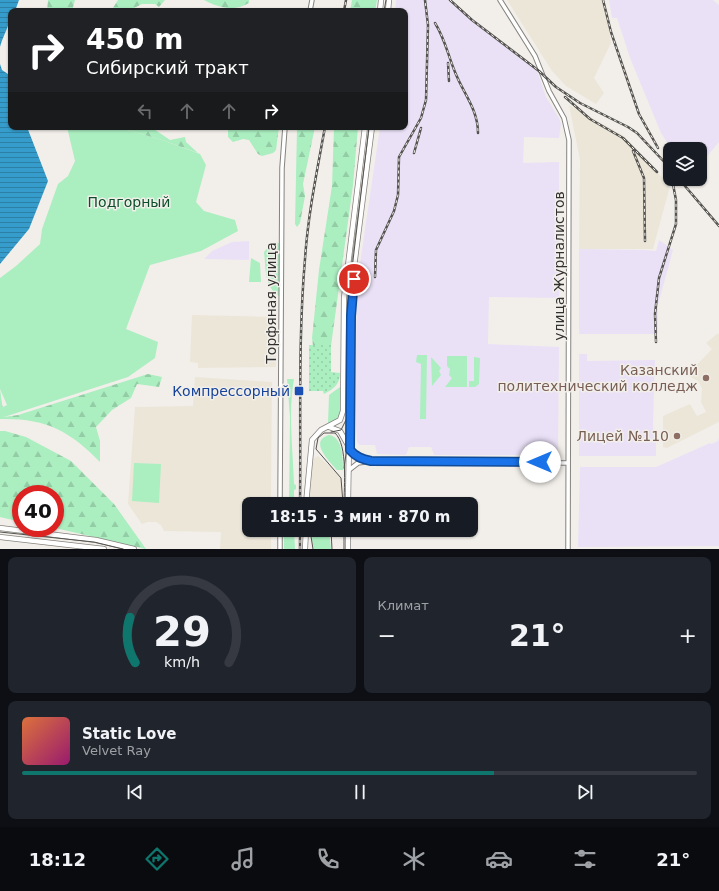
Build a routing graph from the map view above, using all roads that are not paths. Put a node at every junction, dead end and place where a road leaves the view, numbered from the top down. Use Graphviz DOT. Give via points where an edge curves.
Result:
graph roads {
  1 [pos="500,0"];
  2 [pos="285,130"];
  3 [pos="365,130"];
  4 [pos="372,130"];
  5 [pos="328,427"];
  6 [pos="350,449"];
  7 [pos="371,461"];
  8 [pos="568,463"];
  9 [pos="349,470"];
  10 [pos="280,497"];
  11 [pos="307,497"];
  12 [pos="348,497"];
  13 [pos="0,528"];
  14 [pos="0,537"];
  15 [pos="280,537"];
  16 [pos="305,537"];
  17 [pos="348,537"];
  18 [pos="104,549"];
  19 [pos="134,549"];
  20 [pos="280,549"];
  21 [pos="306,549"];
  22 [pos="348,549"];
  23 [pos="568,549"];
  1 -- 8 [label="street, улица Журналистов" via="535,56 568,128"];
  2 -- 10 [label="street, Торфяная улица" via="282,168"];
  3 -- 5 [label="main road" via="344,298 343,411 340,420"];
  4 -- 6 [label="main road" via="351,308"];
  5 -- 6 [label="main road" via="340,430"];
  5 -- 11 [label="main road" via="318,432 312,440"];
  6 -- 7 [label="street" via="359,458"];
  6 -- 9 [label="main road"];
  7 -- 8 [label="street"];
  7 -- 9 [label="street" via="358,463"];
  8 -- 23 [label="street, улица Журналистов"];
  9 -- 12 [label="main road"];
  13 -- 19 [label="main road" via="96,540"];
  14 -- 18 [label="main road"];
  15 -- 20 [label="street"];
  16 -- 21 [label="main road"];
  17 -- 22 [label="main road"];
}
